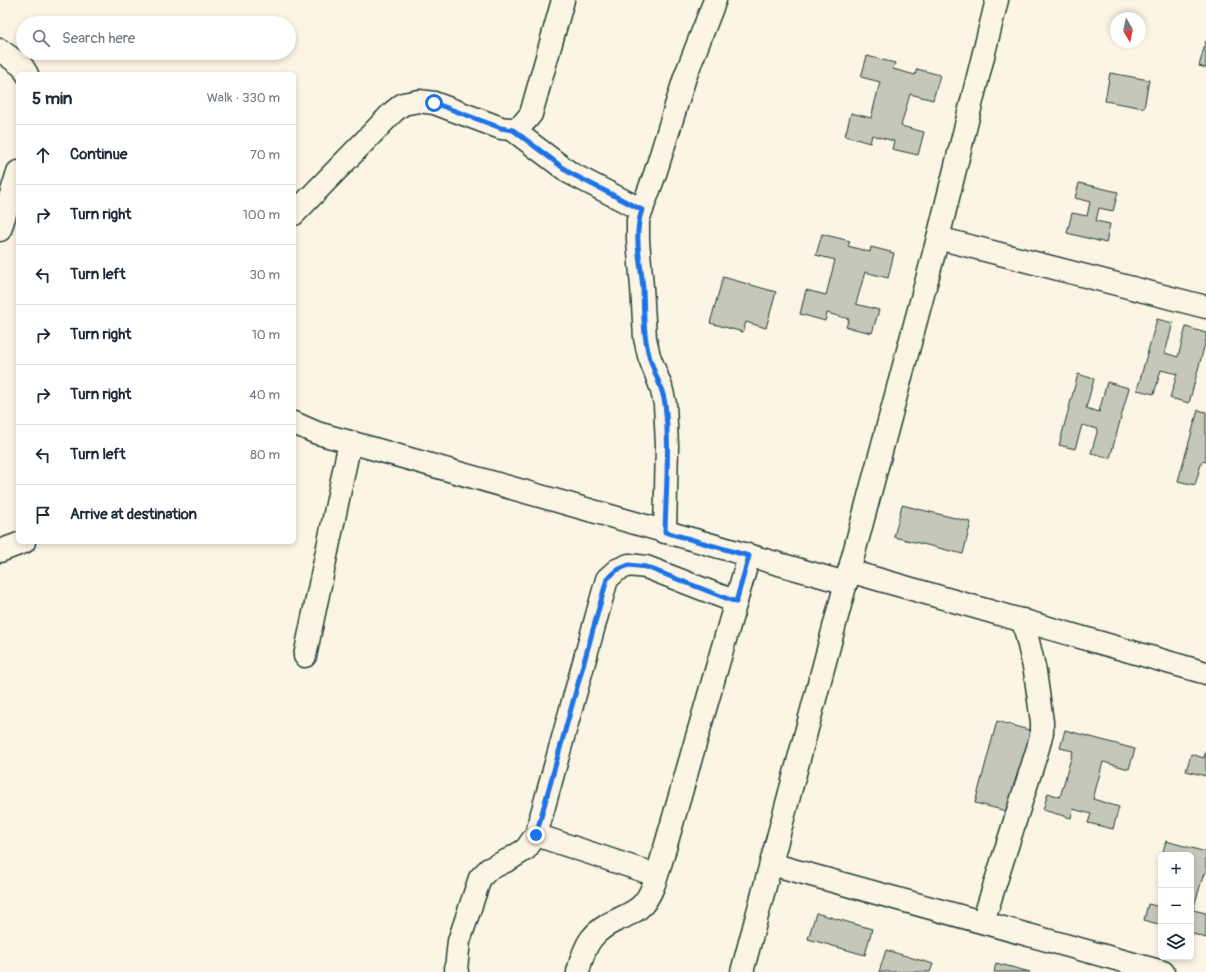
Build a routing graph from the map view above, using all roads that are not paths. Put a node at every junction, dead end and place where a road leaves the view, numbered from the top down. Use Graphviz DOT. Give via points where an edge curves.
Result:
graph roads {
  1 [pos="563,0"];
  2 [pos="715,0"];
  3 [pos="997,0"];
  4 [pos="0,50"];
  5 [pos="26,72"];
  6 [pos="513,130"];
  7 [pos="16,178"];
  8 [pos="642,210"];
  9 [pos="296,212"];
  10 [pos="0,230"];
  11 [pos="938,238"];
  12 [pos="1206,307"];
  13 [pos="296,424"];
  14 [pos="350,442"];
  15 [pos="665,532"];
  16 [pos="19,544"];
  17 [pos="0,551"];
  18 [pos="749,556"];
  19 [pos="847,577"];
  20 [pos="736,602"];
  21 [pos="1023,620"];
  22 [pos="305,656"];
  23 [pos="1206,673"];
  24 [pos="536,835"];
  25 [pos="771,864"];
  26 [pos="656,875"];
  27 [pos="983,922"];
  28 [pos="457,972"];
  29 [pos="578,972"];
  30 [pos="742,972"];
  31 [pos="1163,972"];
  1 -- 6 [label="street" via="531,114 522,125"];
  2 -- 8 [label="street" via="685,77"];
  3 -- 11 [label="street"];
  4 -- 5 [label="street" via="22,66"];
  6 -- 8 [label="street" via="570,173"];
  6 -- 9 [label="street" via="434,103 419,100 404,104 393,112"];
  7 -- 10 [label="street"];
  8 -- 15 [label="street" via="638,220 638,240 645,338 665,404"];
  11 -- 12 [label="street"];
  11 -- 19 [label="street"];
  13 -- 14 [label="street"];
  14 -- 15 [label="street"];
  14 -- 22 [label="street"];
  15 -- 18 [label="street"];
  16 -- 17 [label="street"];
  18 -- 19 [label="street"];
  18 -- 20 [label="street"];
  19 -- 21 [label="street"];
  19 -- 25 [label="street"];
  20 -- 24 [label="street" via="646,567 629,565 617,570 607,579"];
  20 -- 26 [label="street" via="664,855"];
  21 -- 23 [label="street"];
  21 -- 27 [label="street" via="1035,671 1042,732"];
  24 -- 26 [label="street"];
  24 -- 28 [label="street" via="526,849 490,869 480,878 459,940"];
  25 -- 27 [label="street"];
  25 -- 30 [label="street"];
  26 -- 29 [label="street" via="643,904 631,913 607,924 592,936"];
  27 -- 31 [label="street"];
}
